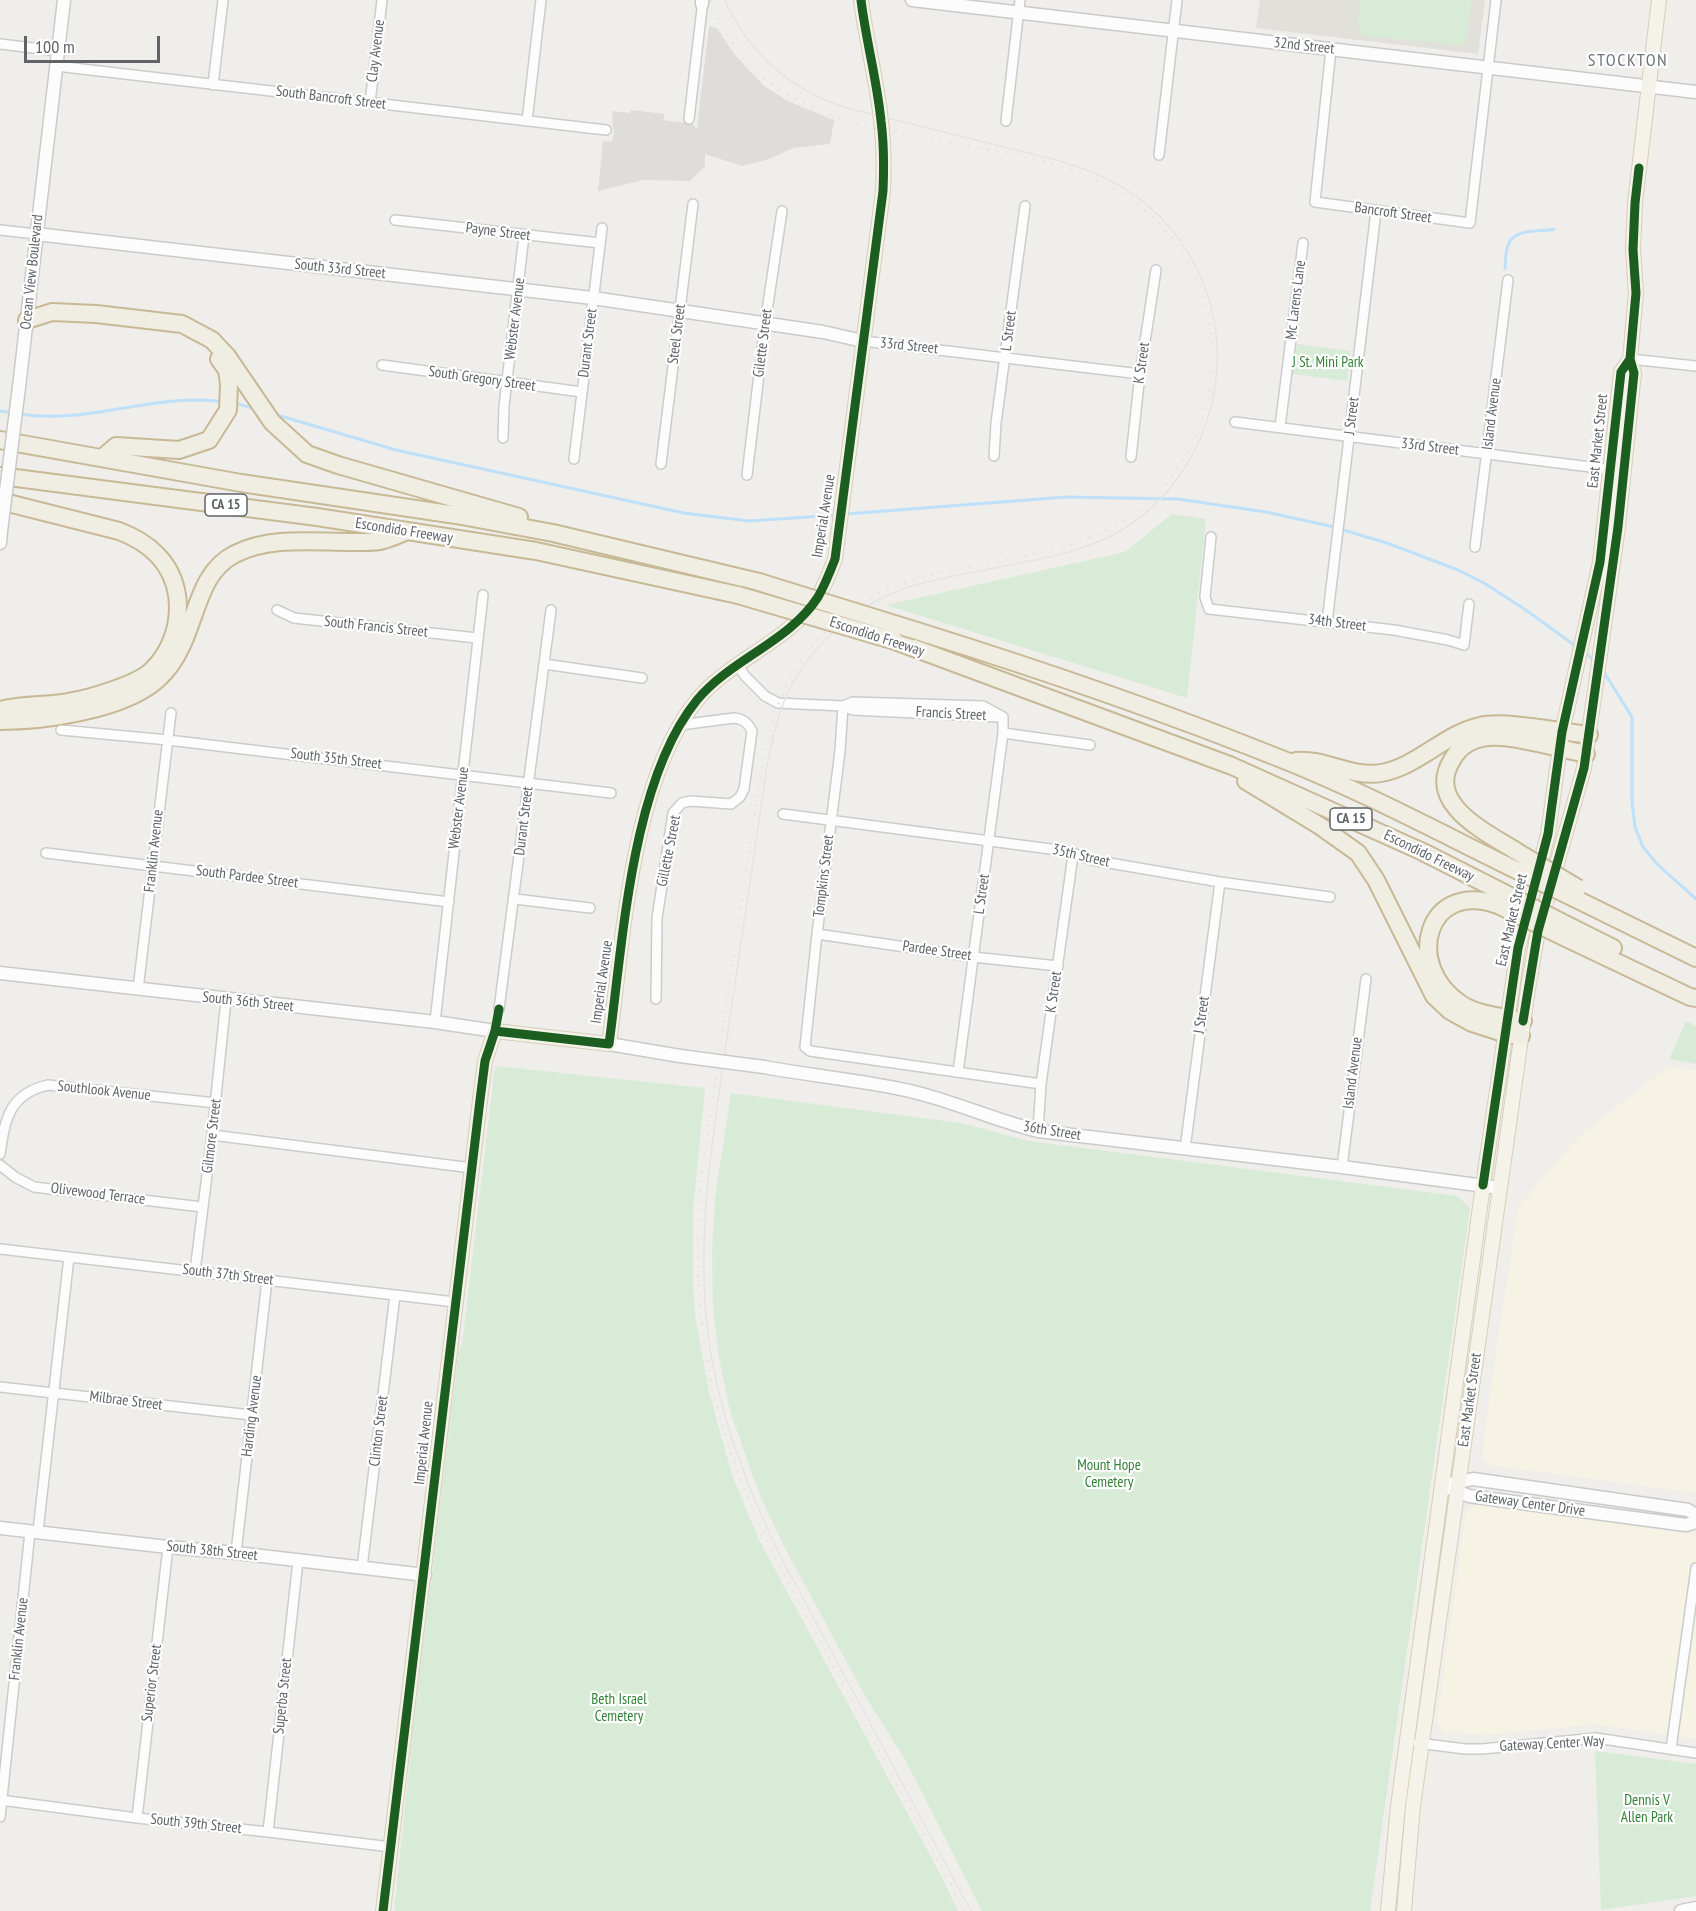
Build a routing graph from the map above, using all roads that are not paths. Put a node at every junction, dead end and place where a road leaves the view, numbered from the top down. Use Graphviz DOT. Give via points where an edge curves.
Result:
graph roads {
  1 [pos="64,0"];
  2 [pos="223,0"];
  3 [pos="382,0"];
  4 [pos="541,0"];
  5 [pos="861,0"];
  6 [pos="912,0"];
  7 [pos="1177,0"];
  8 [pos="1496,0"];
  9 [pos="1659,0"];
  10 [pos="702,1"];
  11 [pos="1019,6"];
  12 [pos="1174,31"];
  13 [pos="0,44"];
  14 [pos="1331,49"];
  15 [pos="58,51"];
  16 [pos="56,66"];
  17 [pos="1488,68"];
  18 [pos="213,85"];
  19 [pos="1649,86"];
  20 [pos="1696,92"];
  21 [pos="370,103"];
  22 [pos="689,118"];
  23 [pos="527,121"];
  24 [pos="1006,121"];
  25 [pos="606,130"];
  26 [pos="1159,155"];
  27 [pos="693,204"];
  28 [pos="1025,206"];
  29 [pos="1376,210"];
  30 [pos="782,211"];
  31 [pos="395,220"];
  32 [pos="602,228"];
  33 [pos="0,230"];
  34 [pos="36,234"];
  35 [pos="524,236"];
  36 [pos="600,243"];
  37 [pos="1303,243"];
  38 [pos="1156,270"];
  39 [pos="1508,280"];
  40 [pos="519,289"];
  41 [pos="593,298"];
  42 [pos="680,311"];
  43 [pos="27,320"];
  44 [pos="765,324"];
  45 [pos="863,341"];
  46 [pos="1005,357"];
  47 [pos="1630,359"];
  48 [pos="382,365"];
  49 [pos="1696,366"];
  50 [pos="1140,374"];
  51 [pos="507,383"];
  52 [pos="582,392"];
  53 [pos="1235,422"];
  54 [pos="1280,427"];
  55 [pos="1349,437"];
  56 [pos="502,438"];
  57 [pos="0,440"];
  58 [pos="1487,455"];
  59 [pos="994,456"];
  60 [pos="1131,457"];
  61 [pos="102,458"];
  62 [pos="574,459"];
  63 [pos="661,464"];
  64 [pos="1618,470"];
  65 [pos="747,475"];
  66 [pos="0,476"];
  67 [pos="0,501"];
  68 [pos="406,531"];
  69 [pos="553,533"];
  70 [pos="1,537"];
  71 [pos="1211,537"];
  72 [pos="1475,547"];
  73 [pos="483,595"];
  74 [pos="1469,604"];
  75 [pos="277,610"];
  76 [pos="551,610"];
  77 [pos="1327,622"];
  78 [pos="477,638"];
  79 [pos="544,664"];
  80 [pos="737,664"];
  81 [pos="642,678"];
  82 [pos="843,706"];
  83 [pos="0,710"];
  84 [pos="171,713"];
  85 [pos="1003,717"];
  86 [pos="0,721"];
  87 [pos="680,725"];
  88 [pos="61,730"];
  89 [pos="1003,733"];
  90 [pos="1589,735"];
  91 [pos="168,740"];
  92 [pos="1561,740"];
  93 [pos="1090,745"];
  94 [pos="1196,752"];
  95 [pos="1586,754"];
  96 [pos="1289,762"];
  97 [pos="464,774"];
  98 [pos="528,783"];
  99 [pos="610,793"];
  100 [pos="783,814"];
  101 [pos="831,819"];
  102 [pos="989,840"];
  103 [pos="46,853"];
  104 [pos="1073,855"];
  105 [pos="152,865"];
  106 [pos="1220,882"];
  107 [pos="1577,894"];
  108 [pos="1330,897"];
  109 [pos="514,899"];
  110 [pos="1500,899"];
  111 [pos="448,902"];
  112 [pos="590,908"];
  113 [pos="1569,933"];
  114 [pos="817,934"];
  115 [pos="973,957"];
  116 [pos="1696,958"];
  117 [pos="1058,966"];
  118 [pos="0,973"];
  119 [pos="1366,979"];
  120 [pos="138,989"];
  121 [pos="1696,990"];
  122 [pos="1696,998"];
  123 [pos="656,999"];
  124 [pos="226,1000"];
  125 [pos="500,1009"];
  126 [pos="435,1022"];
  127 [pos="1514,1027"];
  128 [pos="495,1031"];
  129 [pos="609,1044"];
  130 [pos="958,1072"];
  131 [pos="1041,1084"];
  132 [pos="216,1103"];
  133 [pos="1038,1131"];
  134 [pos="212,1135"];
  135 [pos="1185,1149"];
  136 [pos="0,1154"];
  137 [pos="0,1165"];
  138 [pos="1342,1167"];
  139 [pos="472,1168"];
  140 [pos="1483,1185"];
  141 [pos="1500,1188"];
  142 [pos="202,1207"];
  143 [pos="0,1249"];
  144 [pos="69,1257"];
  145 [pos="195,1271"];
  146 [pos="267,1280"];
  147 [pos="395,1295"];
  148 [pos="455,1302"];
  149 [pos="0,1387"];
  150 [pos="54,1393"];
  151 [pos="251,1415"];
  152 [pos="1442,1485"];
  153 [pos="1458,1486"];
  154 [pos="1696,1515"];
  155 [pos="1696,1522"];
  156 [pos="0,1528"];
  157 [pos="34,1532"];
  158 [pos="168,1547"];
  159 [pos="236,1552"];
  160 [pos="298,1561"];
  161 [pos="362,1568"];
  162 [pos="1696,1568"];
  163 [pos="425,1575"];
  164 [pos="1407,1742"];
  165 [pos="1422,1744"];
  166 [pos="1671,1749"];
  167 [pos="1696,1753"];
  168 [pos="1,1801"];
  169 [pos="0,1817"];
  170 [pos="137,1818"];
  171 [pos="1395,1826"];
  172 [pos="268,1832"];
  173 [pos="391,1847"];
  174 [pos="1695,1909"];
  175 [pos="383,1911"];
  176 [pos="1388,1911"];
  177 [pos="1395,1911"];
  178 [pos="1404,1911"];
  179 [pos="1681,1911"];
  1 -- 15 [label="main road, Ocean View Boulevard"];
  2 -- 18 [label="street"];
  3 -- 21 [label="street, Clay Avenue"];
  4 -- 23 [label="street"];
  5 -- 45 [label="main road, Imperial Avenue" via="884,154 883,191"];
  6 -- 11 [label="main road, 32nd Street"];
  7 -- 12 [label="street"];
  8 -- 17 [label="street"];
  9 -- 19 [label="main road, East Market Street"];
  10 -- 22 [label="street"];
  11 -- 12 [label="main road, 32nd Street"];
  11 -- 24 [label="street"];
  12 -- 14 [label="main road, 32nd Street"];
  12 -- 26 [label="street"];
  13 -- 15 [label="street"];
  14 -- 17 [label="main road, 32nd Street"];
  14 -- 29 [label="street, Bancroft Street" via="1316,202"];
  15 -- 16 [label="main road, Ocean View Boulevard"];
  16 -- 18 [label="street, South Bancroft Street"];
  16 -- 34 [label="main road, Ocean View Boulevard"];
  17 -- 19 [label="main road, 32nd Street"];
  17 -- 29 [label="street, Bancroft Street" via="1470,223"];
  18 -- 21 [label="street, South Bancroft Street"];
  19 -- 20 [label="main road, 32nd Street"];
  19 -- 47 [label="main road, East Market Street" via="1635,203 1636,293"];
  21 -- 23 [label="street, South Bancroft Street"];
  23 -- 25 [label="street, South Bancroft Street"];
  27 -- 42 [label="street, Steel Street"];
  28 -- 46 [label="street, L Street"];
  29 -- 55 [label="street, J Street"];
  30 -- 44 [label="street, Gilette Street"];
  31 -- 35 [label="street, Payne Street"];
  32 -- 36 [label="street, Durant Street"];
  33 -- 34 [label="street, South 33rd Street"];
  34 -- 40 [label="main road, South 33rd Street"];
  34 -- 43 [label="main road, Ocean View Boulevard"];
  35 -- 36 [label="street, Payne Street"];
  35 -- 40 [label="street, Webster Avenue"];
  36 -- 41 [label="street, Durant Street"];
  37 -- 54 [label="street, Mc Larens Lane"];
  38 -- 50 [label="street, K Street"];
  39 -- 58 [label="street, Island Avenue"];
  40 -- 41 [label="main road, South 33rd Street"];
  40 -- 51 [label="street, Webster Avenue"];
  41 -- 42 [label="main road, South 33rd Street"];
  41 -- 52 [label="street, Durant Street"];
  42 -- 44 [label="main road, 33rd Street"];
  42 -- 63 [label="street, Steel Street"];
  43 -- 61 [label="highway" via="54,319 183,335 213,349 227,370 228,410 209,440 179,450 116,446"];
  43 -- 69 [label="highway" via="52,312 182,324 212,340 228,356 272,422 307,454 518,517"];
  43 -- 70 [label="main road, Ocean View Boulevard, bridge"];
  44 -- 45 [label="main road, 33rd Street"];
  44 -- 65 [label="street, Gilette Street"];
  45 -- 46 [label="street, 33rd Street"];
  45 -- 80 [label="main road, Imperial Avenue" via="835,559 818,597 806,611"];
  46 -- 50 [label="street, 33rd Street"];
  46 -- 59 [label="street, L Street"];
  47 -- 49 [label="street"];
  47 -- 64 [label="main road, East Market Street" via="1621,372"];
  48 -- 51 [label="street, South Gregory Street"];
  50 -- 60 [label="street, K Street"];
  51 -- 52 [label="street, South Gregory Street"];
  51 -- 56 [label="street, Webster Avenue"];
  52 -- 62 [label="street, Durant Street"];
  53 -- 54 [label="street, 33rd Street"];
  54 -- 55 [label="street, 33rd Street"];
  55 -- 58 [label="street, 33rd Street"];
  55 -- 77 [label="street, J Street"];
  57 -- 61 [label="highway, Escondido Freeway / CA 15"];
  58 -- 64 [label="street, 33rd Street"];
  58 -- 72 [label="street, Island Avenue"];
  61 -- 69 [label="highway, Escondido Freeway / CA 15"];
  64 -- 90 [label="main road, East Market Street" via="1618,527"];
  64 -- 92 [label="main road, East Market Street"];
  66 -- 68 [label="highway, Escondido Freeway / CA 15"];
  67 -- 83 [label="highway" via="137,538 156,552 169,571 177,594 178,615 166,653 151,672 104,694"];
  68 -- 86 [label="highway" via="382,541 266,543 233,554 213,572 200,595 182,646 156,680 132,695 96,708 39,719"];
  68 -- 94 [label="highway, Escondido Freeway / CA 15, bridge" via="536,551 738,595 895,641"];
  69 -- 96 [label="highway, Escondido Freeway / CA 15, bridge" via="759,582 917,631 1055,674"];
  71 -- 77 [label="street, 34th Street" via="1205,597 1209,609"];
  73 -- 78 [label="street, Webster Avenue"];
  74 -- 77 [label="street, 34th Street" via="1464,645"];
  75 -- 78 [label="street, South Francis Street" via="294,618"];
  76 -- 79 [label="street, Durant Street"];
  78 -- 97 [label="street, Webster Avenue"];
  79 -- 81 [label="street"];
  79 -- 98 [label="street, Durant Street"];
  80 -- 82 [label="street, Francis Street" via="765,696 778,702"];
  80 -- 87 [label="main road, Imperial Avenue" via="698,699"];
  82 -- 85 [label="street, Francis Street" via="854,702 983,706"];
  82 -- 101 [label="street, Tompkins Street"];
  84 -- 91 [label="street, Franklin Avenue"];
  85 -- 89 [label="street, L Street"];
  87 -- 123 [label="street, Gillette Street" via="734,718 748,724 752,731 740,797 731,804 682,803 673,813 657,918"];
  87 -- 129 [label="main road, Imperial Avenue" via="668,747 637,846"];
  88 -- 91 [label="street, South 35th Street"];
  89 -- 93 [label="street, Francis Street"];
  89 -- 102 [label="street, L Street"];
  90 -- 92 [label="highway"];
  90 -- 95 [label="main road, East Market Street"];
  91 -- 97 [label="street, South 35th Street"];
  91 -- 105 [label="street, Franklin Avenue"];
  92 -- 95 [label="highway"];
  92 -- 96 [label="highway" via="1499,724 1479,726 1381,773 1358,773 1309,760"];
  92 -- 107 [label="highway, bridge" via="1492,736 1476,739 1463,746 1450,762 1448,793 1458,812 1468,820"];
  92 -- 127 [label="main road, East Market Street" via="1548,834 1518,948"];
  94 -- 110 [label="highway, Escondido Freeway / CA 15" via="1412,847"];
  94 -- 127 [label="highway" via="1358,853 1376,879 1434,996 1450,1011 1472,1023"];
  95 -- 127 [label="main road, East Market Street"];
  96 -- 107 [label="highway, Escondido Freeway / CA 15, bridge" via="1510,867"];
  97 -- 98 [label="street, South 35th Street"];
  97 -- 111 [label="street, Webster Avenue"];
  98 -- 99 [label="street, South 35th Street"];
  98 -- 109 [label="street, Durant Street"];
  100 -- 101 [label="street, 35th Street"];
  101 -- 102 [label="street, 35th Street"];
  101 -- 114 [label="street, Tompkins Street"];
  102 -- 104 [label="street, 35th Street"];
  102 -- 115 [label="street, L Street"];
  103 -- 105 [label="street, South Pardee Street"];
  104 -- 106 [label="street, 35th Street"];
  104 -- 117 [label="street, K Street"];
  105 -- 111 [label="street, South Pardee Street"];
  105 -- 120 [label="street, Franklin Avenue"];
  106 -- 108 [label="street, 35th Street"];
  106 -- 135 [label="street, J Street"];
  107 -- 116 [label="highway" via="1662,929 1675,947"];
  109 -- 112 [label="street"];
  109 -- 125 [label="street, Durant Street"];
  110 -- 113 [label="highway, Escondido Freeway / CA 15, bridge"];
  110 -- 127 [label="highway" via="1470,899 1445,910 1428,937 1427,953 1437,980 1460,1004"];
  111 -- 126 [label="street, Webster Avenue"];
  113 -- 121 [label="highway, Escondido Freeway / CA 15"];
  113 -- 122 [label="highway"];
  114 -- 115 [label="street, Pardee Street"];
  114 -- 130 [label="street, Tompkins Street" via="805,1047 810,1051"];
  115 -- 117 [label="street, Pardee Street"];
  115 -- 130 [label="street, L Street"];
  117 -- 131 [label="street, K Street"];
  118 -- 120 [label="main road, South 36th Street"];
  119 -- 138 [label="street, Island Avenue"];
  120 -- 124 [label="main road, South 36th Street"];
  124 -- 126 [label="main road, South 36th Street"];
  124 -- 132 [label="street, Gilmore Street"];
  126 -- 128 [label="main road, South 36th Street"];
  127 -- 140 [label="main road, East Market Street"];
  127 -- 141 [label="main road, East Market Street"];
  128 -- 129 [label="main road, Imperial Avenue"];
  128 -- 139 [label="main road, Imperial Avenue" via="485,1061"];
  129 -- 133 [label="main road, 36th Street, bridge" via="909,1091"];
  130 -- 131 [label="street"];
  131 -- 133 [label="street, K Street"];
  132 -- 134 [label="street, Gilmore Street"];
  132 -- 136 [label="street, Southlook Avenue" via="48,1085 32,1089 9,1111"];
  133 -- 135 [label="main road, 36th Street"];
  134 -- 139 [label="street"];
  134 -- 142 [label="street, Gilmore Street"];
  135 -- 138 [label="main road, 36th Street"];
  137 -- 142 [label="street, Olivewood Terrace" via="34,1187"];
  138 -- 140 [label="main road, 36th Street"];
  139 -- 148 [label="main road, Imperial Avenue"];
  140 -- 141 [label="main road, 36th Street"];
  140 -- 152 [label="main road, East Market Street"];
  141 -- 153 [label="main road, East Market Street"];
  142 -- 145 [label="street, Gilmore Street"];
  143 -- 144 [label="street, South 37th Street"];
  144 -- 145 [label="street, South 37th Street"];
  144 -- 150 [label="street, Franklin Avenue"];
  145 -- 146 [label="street, South 37th Street"];
  146 -- 147 [label="street, South 37th Street"];
  146 -- 151 [label="street, Harding Avenue"];
  147 -- 148 [label="street, South 37th Street"];
  147 -- 161 [label="street, Clinton Street"];
  148 -- 163 [label="main road, Imperial Avenue"];
  149 -- 150 [label="street, Milbrae Street"];
  150 -- 151 [label="street, Milbrae Street"];
  150 -- 157 [label="street, Franklin Avenue"];
  151 -- 159 [label="street, Harding Avenue"];
  152 -- 153 [label="main road, Gateway Center Drive"];
  152 -- 164 [label="main road, East Market Street"];
  153 -- 154 [label="main road, Gateway Center Drive" via="1473,1479 1688,1510"];
  153 -- 155 [label="main road, Gateway Center Drive" via="1469,1496 1686,1525"];
  153 -- 165 [label="main road, East Market Street"];
  156 -- 157 [label="main road, South 38th Street"];
  157 -- 158 [label="main road, South 38th Street"];
  157 -- 168 [label="street, Franklin Avenue"];
  158 -- 159 [label="main road, South 38th Street"];
  158 -- 170 [label="street, Superior Street"];
  159 -- 160 [label="main road, South 38th Street"];
  160 -- 161 [label="main road, South 38th Street"];
  160 -- 172 [label="street, Superba Street"];
  161 -- 163 [label="main road, South 38th Street"];
  162 -- 166 [label="street"];
  163 -- 173 [label="main road, Imperial Avenue"];
  164 -- 165 [label="street, Gateway Center Way"];
  164 -- 171 [label="main road, East Market Street"];
  165 -- 166 [label="street, Gateway Center Way" via="1482,1749 1596,1738"];
  165 -- 178 [label="main road, East Market Street"];
  166 -- 167 [label="street, Gateway Center Way"];
  168 -- 169 [label="street, Franklin Avenue"];
  168 -- 170 [label="street, South 39th Street"];
  170 -- 172 [label="street, South 39th Street"];
  171 -- 176 [label="main road, East Market Street"];
  171 -- 177 [label="main road" via="1399,1850"];
  172 -- 173 [label="street, South 39th Street"];
  173 -- 175 [label="main road, Imperial Avenue"];
  174 -- 179 [label="main road"];
}
